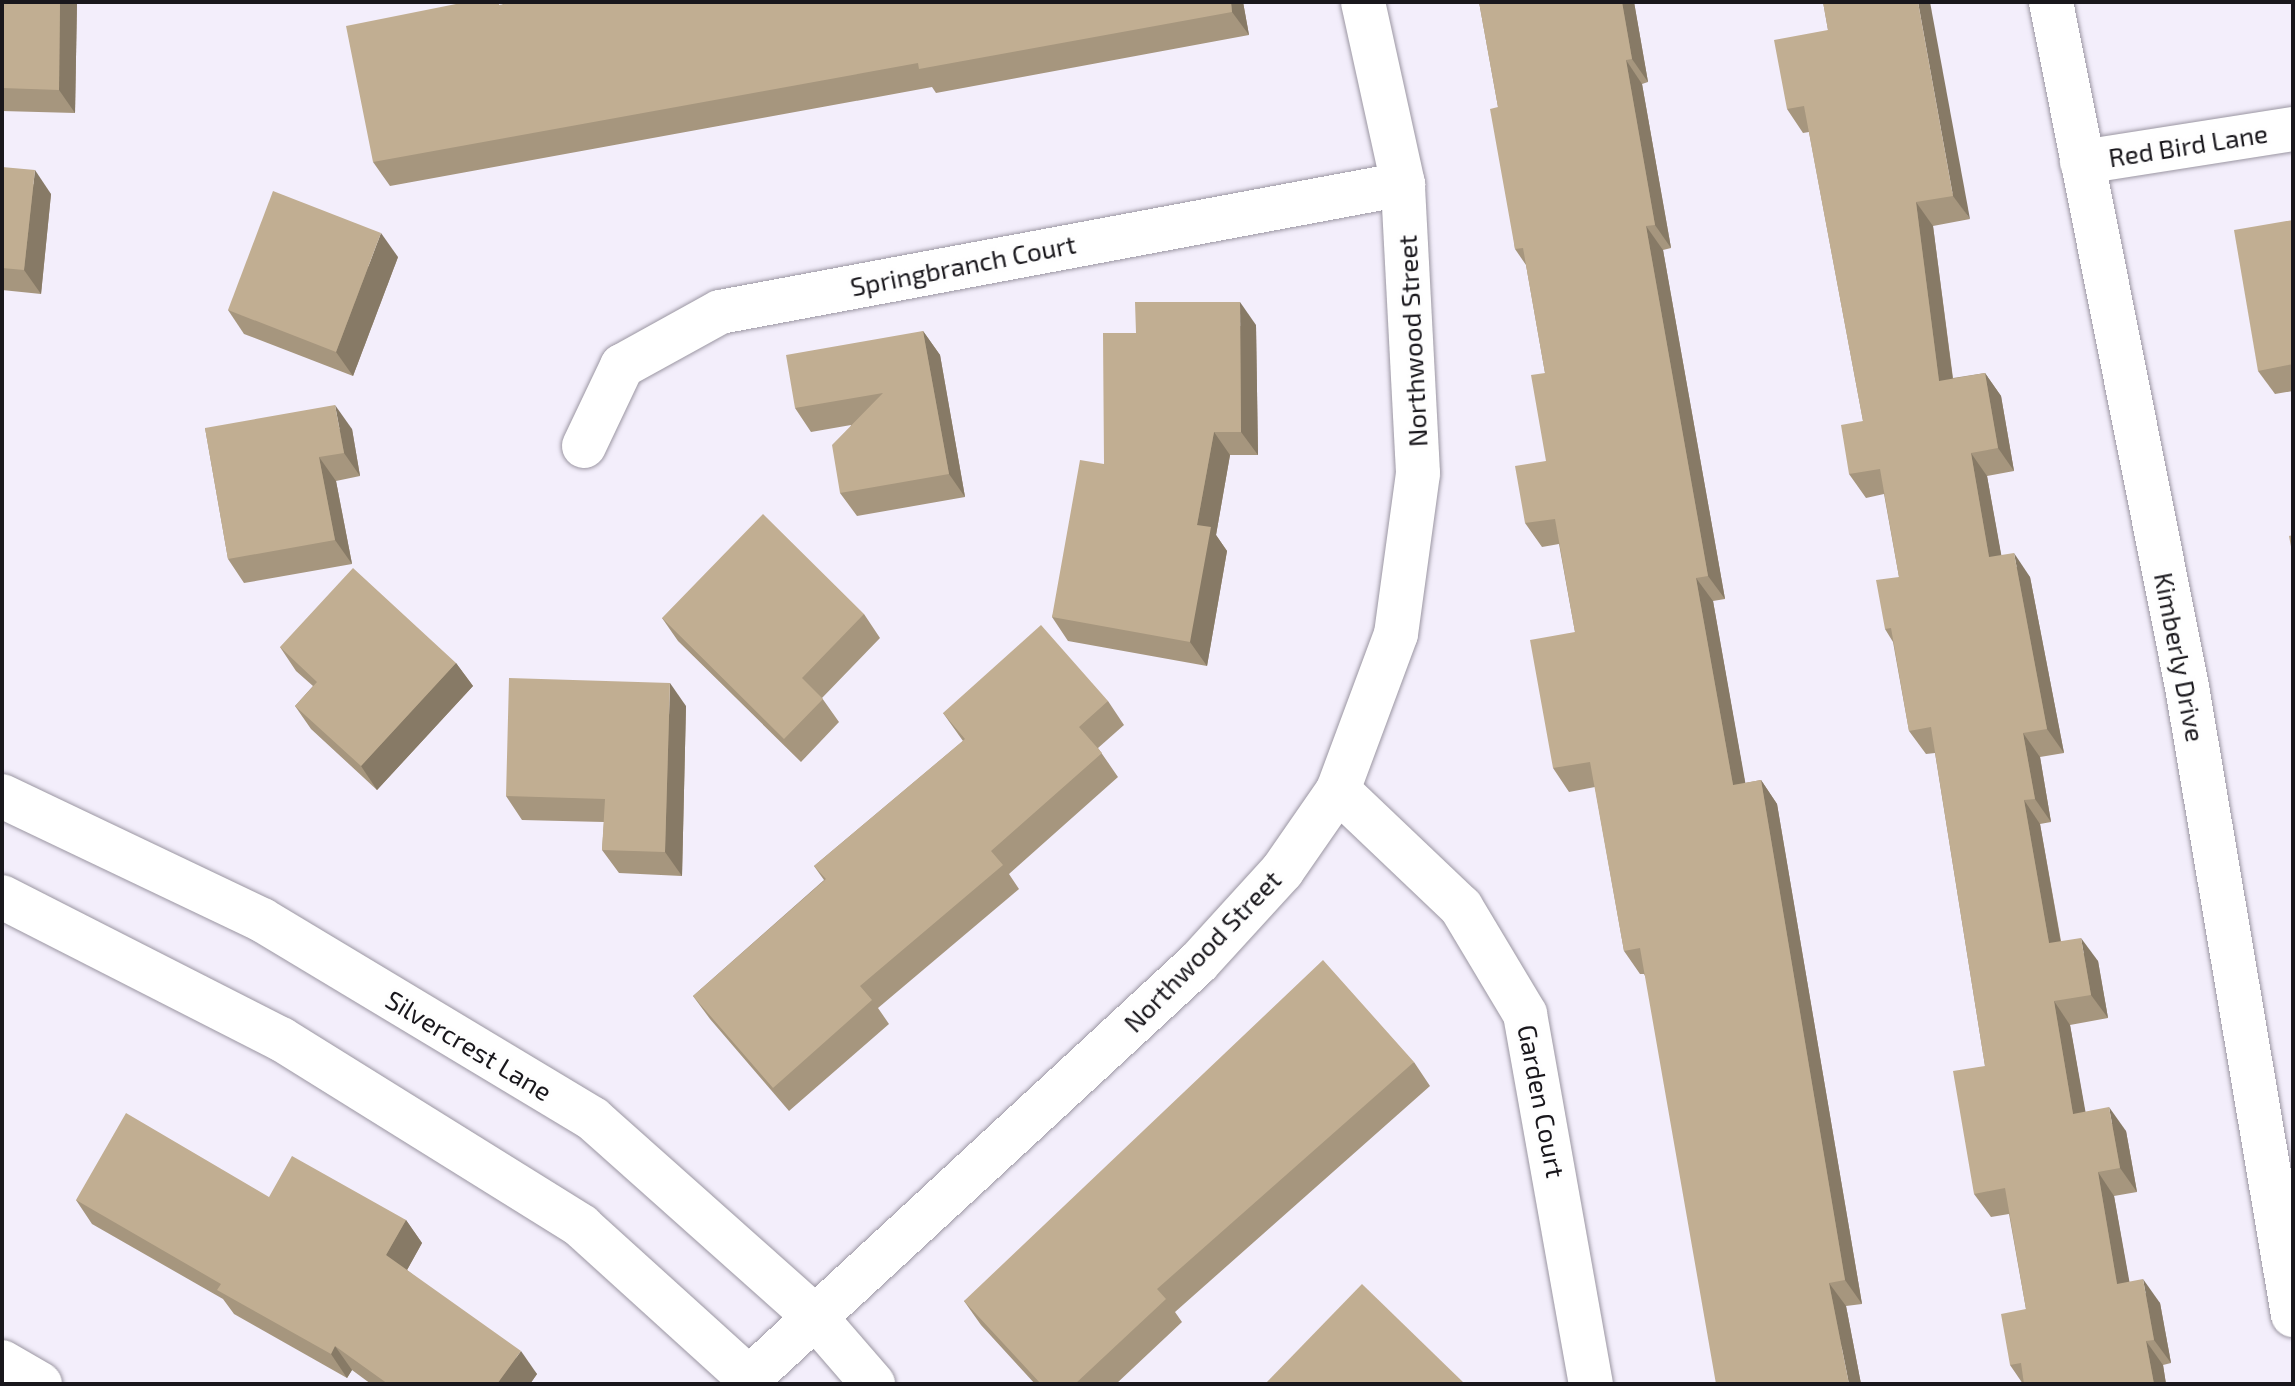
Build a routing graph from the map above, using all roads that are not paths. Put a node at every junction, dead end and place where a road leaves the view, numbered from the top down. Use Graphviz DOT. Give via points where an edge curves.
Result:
graph roads {
  1 [pos="1363,2"];
  2 [pos="2051,2"];
  3 [pos="2293,129"];
  4 [pos="2082,162"];
  5 [pos="1403,184"];
  6 [pos="584,446"];
  7 [pos="1338,790"];
  8 [pos="2,796"];
  9 [pos="2,897"];
  10 [pos="2293,1315"];
  11 [pos="815,1317"];
  12 [pos="2,1362"];
  13 [pos="749,1382"];
  14 [pos="40,1384"];
  15 [pos="873,1384"];
  16 [pos="1591,1384"];
  1 -- 5 [label="street, Northwood Street"];
  2 -- 4 [label="street, Kimberly Drive"];
  3 -- 4 [label="street, Red Bird Lane"];
  4 -- 10 [label="street, Kimberly Drive" via="2187,687"];
  5 -- 6 [label="street, Springbranch Court" via="720,312 622,366"];
  5 -- 7 [label="street, Northwood Street" via="1418,473 1396,634"];
  7 -- 11 [label="street, Northwood Street" via="1282,871 1198,963"];
  7 -- 16 [label="street, Garden Court" via="1461,907 1525,1014"];
  8 -- 11 [label="street, Silvercrest Lane" via="262,920 593,1119"];
  9 -- 13 [label="street" via="281,1039 581,1226"];
  11 -- 13 [label="street, Northwood Street"];
  11 -- 15 [label="street, Silvercrest Lane"];
  12 -- 14 [label="street"];
}
